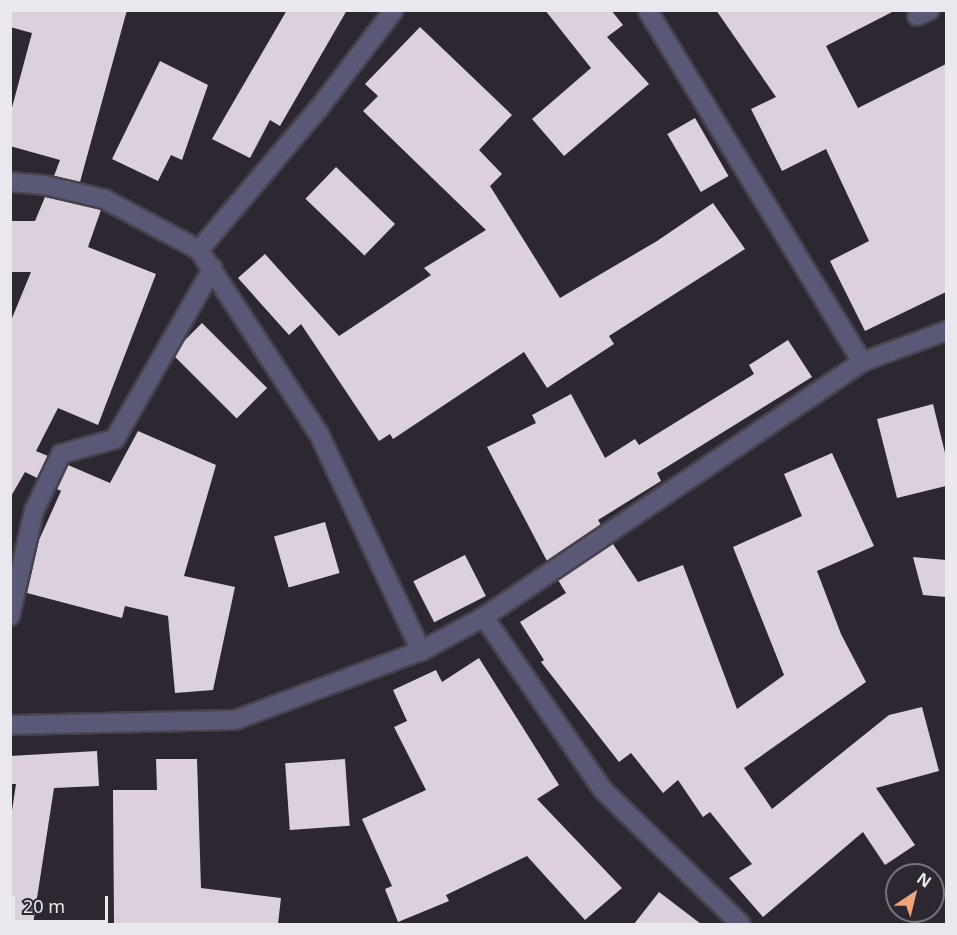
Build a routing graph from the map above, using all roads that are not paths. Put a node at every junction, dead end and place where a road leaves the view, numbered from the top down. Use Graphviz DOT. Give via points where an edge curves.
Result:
graph roads {
  1 [pos="394,10"];
  2 [pos="648,11"];
  3 [pos="10,183"];
  4 [pos="199,250"];
  5 [pos="213,268"];
  6 [pos="946,331"];
  7 [pos="862,362"];
  8 [pos="10,616"];
  9 [pos="483,617"];
  10 [pos="421,651"];
  11 [pos="10,725"];
  12 [pos="741,924"];
  1 -- 4 [label="street" via="319,108"];
  2 -- 7 [label="street"];
  3 -- 4 [label="street" via="44,185 104,199"];
  4 -- 5 [label="street"];
  5 -- 8 [label="street" via="115,439 61,454 33,511"];
  5 -- 10 [label="street" via="319,434"];
  6 -- 7 [label="street"];
  7 -- 9 [label="street"];
  9 -- 10 [label="street"];
  9 -- 12 [label="street" via="603,790"];
  10 -- 11 [label="street" via="235,720"];
}
